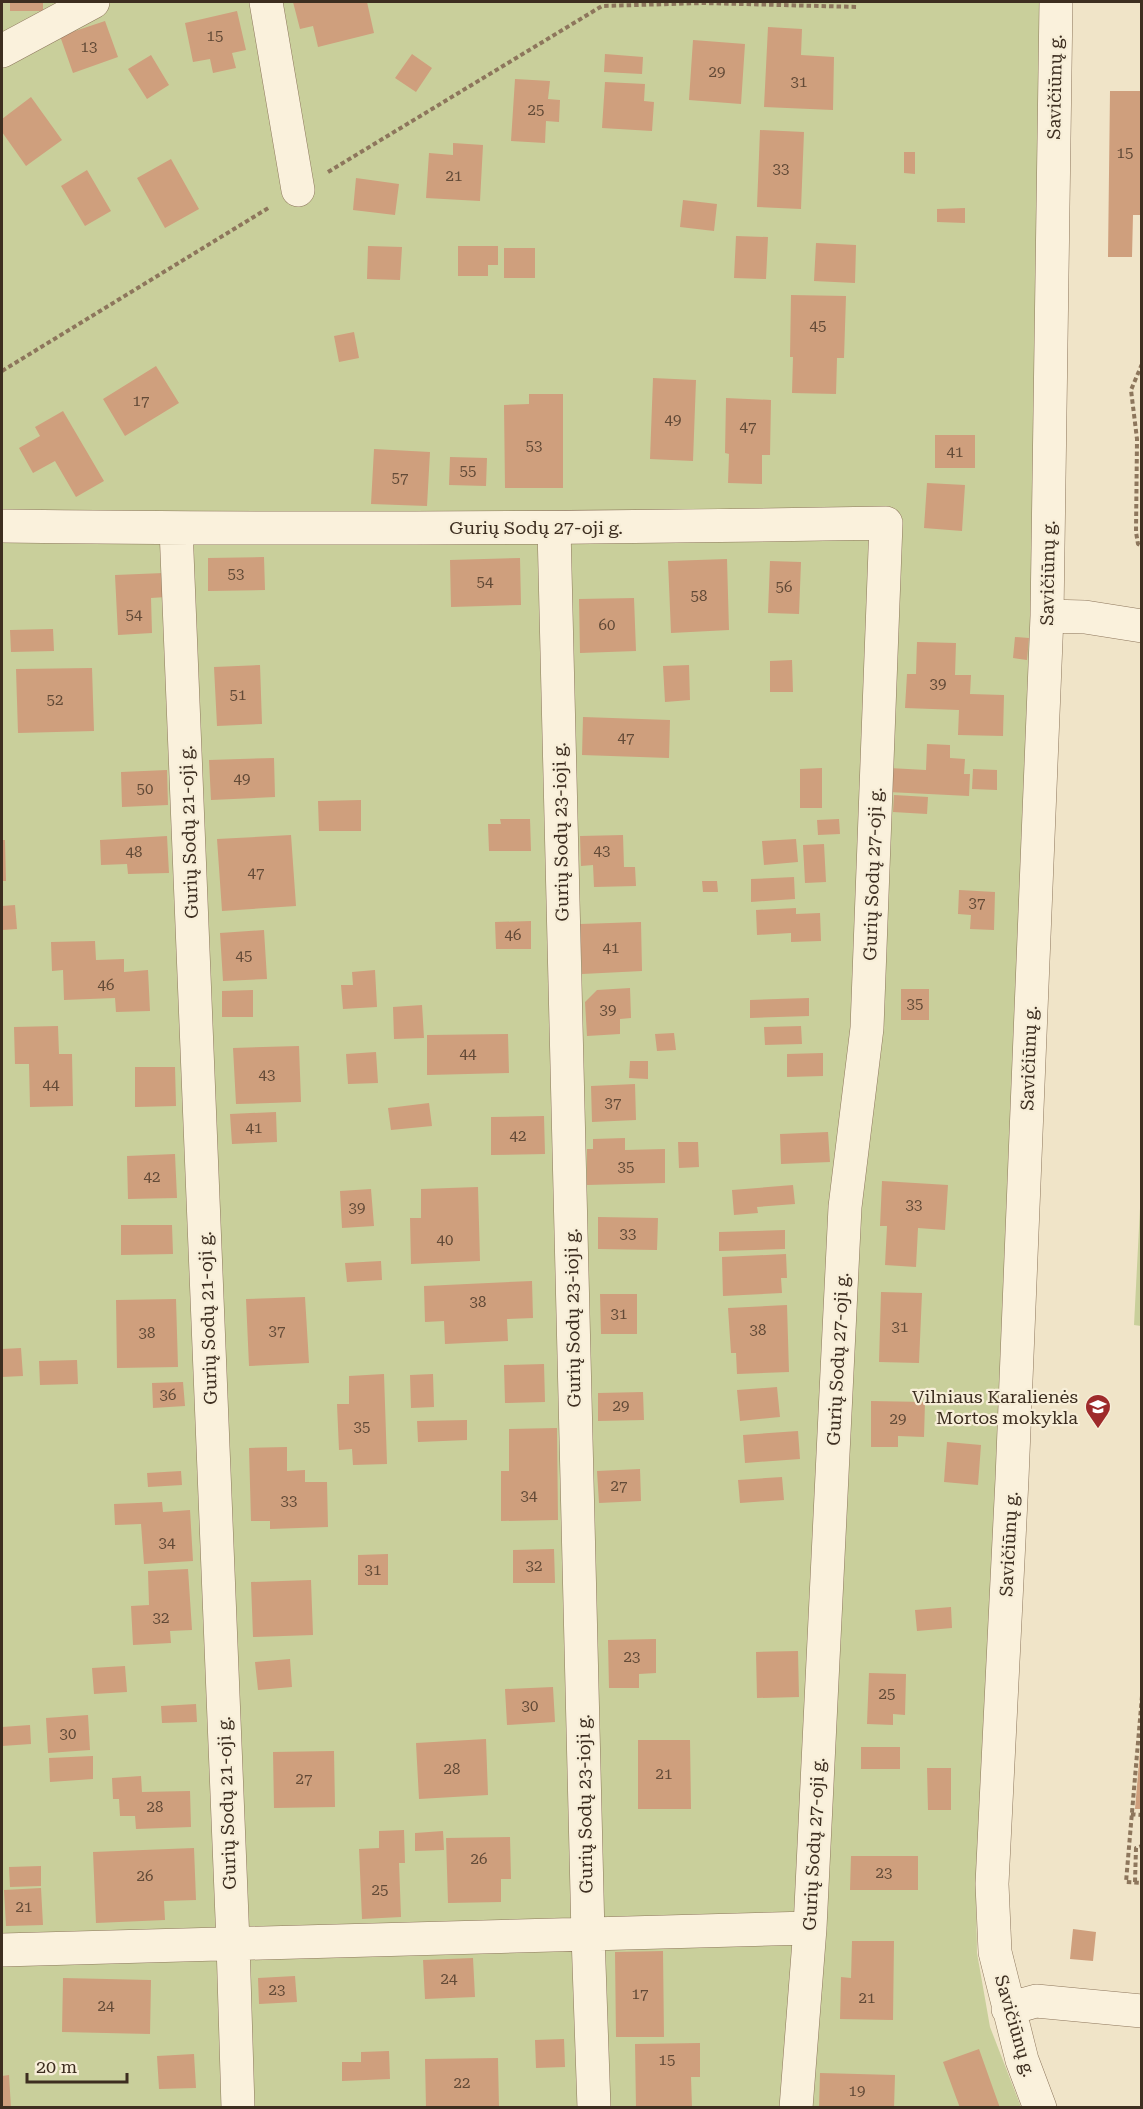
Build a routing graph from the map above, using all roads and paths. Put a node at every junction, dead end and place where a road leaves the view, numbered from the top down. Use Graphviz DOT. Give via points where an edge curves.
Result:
graph roads {
  1 [pos="93,2"];
  2 [pos="266,2"];
  3 [pos="1056,2"];
  4 [pos="860,7"];
  5 [pos="2,51"];
  6 [pos="298,190"];
  7 [pos="1142,363"];
  8 [pos="2,371"];
  9 [pos="2,526"];
  10 [pos="176,528"];
  11 [pos="554,528"];
  12 [pos="1142,546"];
  13 [pos="1047,616"];
  14 [pos="1142,626"];
  15 [pos="1142,1696"];
  16 [pos="1131,1814"];
  17 [pos="1142,1815"];
  18 [pos="1142,1846"];
  19 [pos="1135,1882"];
  20 [pos="1142,1883"];
  21 [pos="810,1928"];
  22 [pos="588,1935"];
  23 [pos="233,1943"];
  24 [pos="2,1950"];
  25 [pos="1008,2009"];
  26 [pos="1142,2011"];
  27 [pos="238,2108"];
  28 [pos="594,2108"];
  29 [pos="796,2108"];
  30 [pos="1040,2108"];
  1 -- 5 [label="street"];
  2 -- 6 [label="street"];
  3 -- 13 [label="street, Savičiūnų g."];
  4 -- 6 [label="path" via="703,3 602,6"];
  6 -- 8 [label="path"];
  7 -- 12 [label="path" via="1131,390 1137,438 1136,532"];
  9 -- 10 [label="street, Gurių Sodų 27-oji g."];
  10 -- 11 [label="street, Gurių Sodų 27-oji g."];
  10 -- 23 [label="street, Gurių Sodų 21-oji g."];
  11 -- 21 [label="street, Gurių Sodų 27-oji g." via="886,523 867,1028 845,1207"];
  11 -- 22 [label="street, Gurių Sodų 23-ioji g."];
  13 -- 14 [label="street"];
  13 -- 25 [label="street, Savičiūnų g." via="992,1884 995,1952"];
  15 -- 16 [label="path"];
  16 -- 17 [label="path"];
  16 -- 19 [label="path" via="1126,1882"];
  18 -- 19 [label="path" via="1136,1848"];
  19 -- 20 [label="path"];
  21 -- 22 [label="street"];
  21 -- 29 [label="street, Gurių Sodų 27-oji g."];
  22 -- 23 [label="street"];
  22 -- 28 [label="street, Gurių Sodų 23-ioji g."];
  23 -- 24 [label="street"];
  23 -- 27 [label="street, Gurių Sodų 21-oji g."];
  25 -- 26 [label="street" via="1036,2001"];
  25 -- 30 [label="street, Savičiūnų g."];
}
